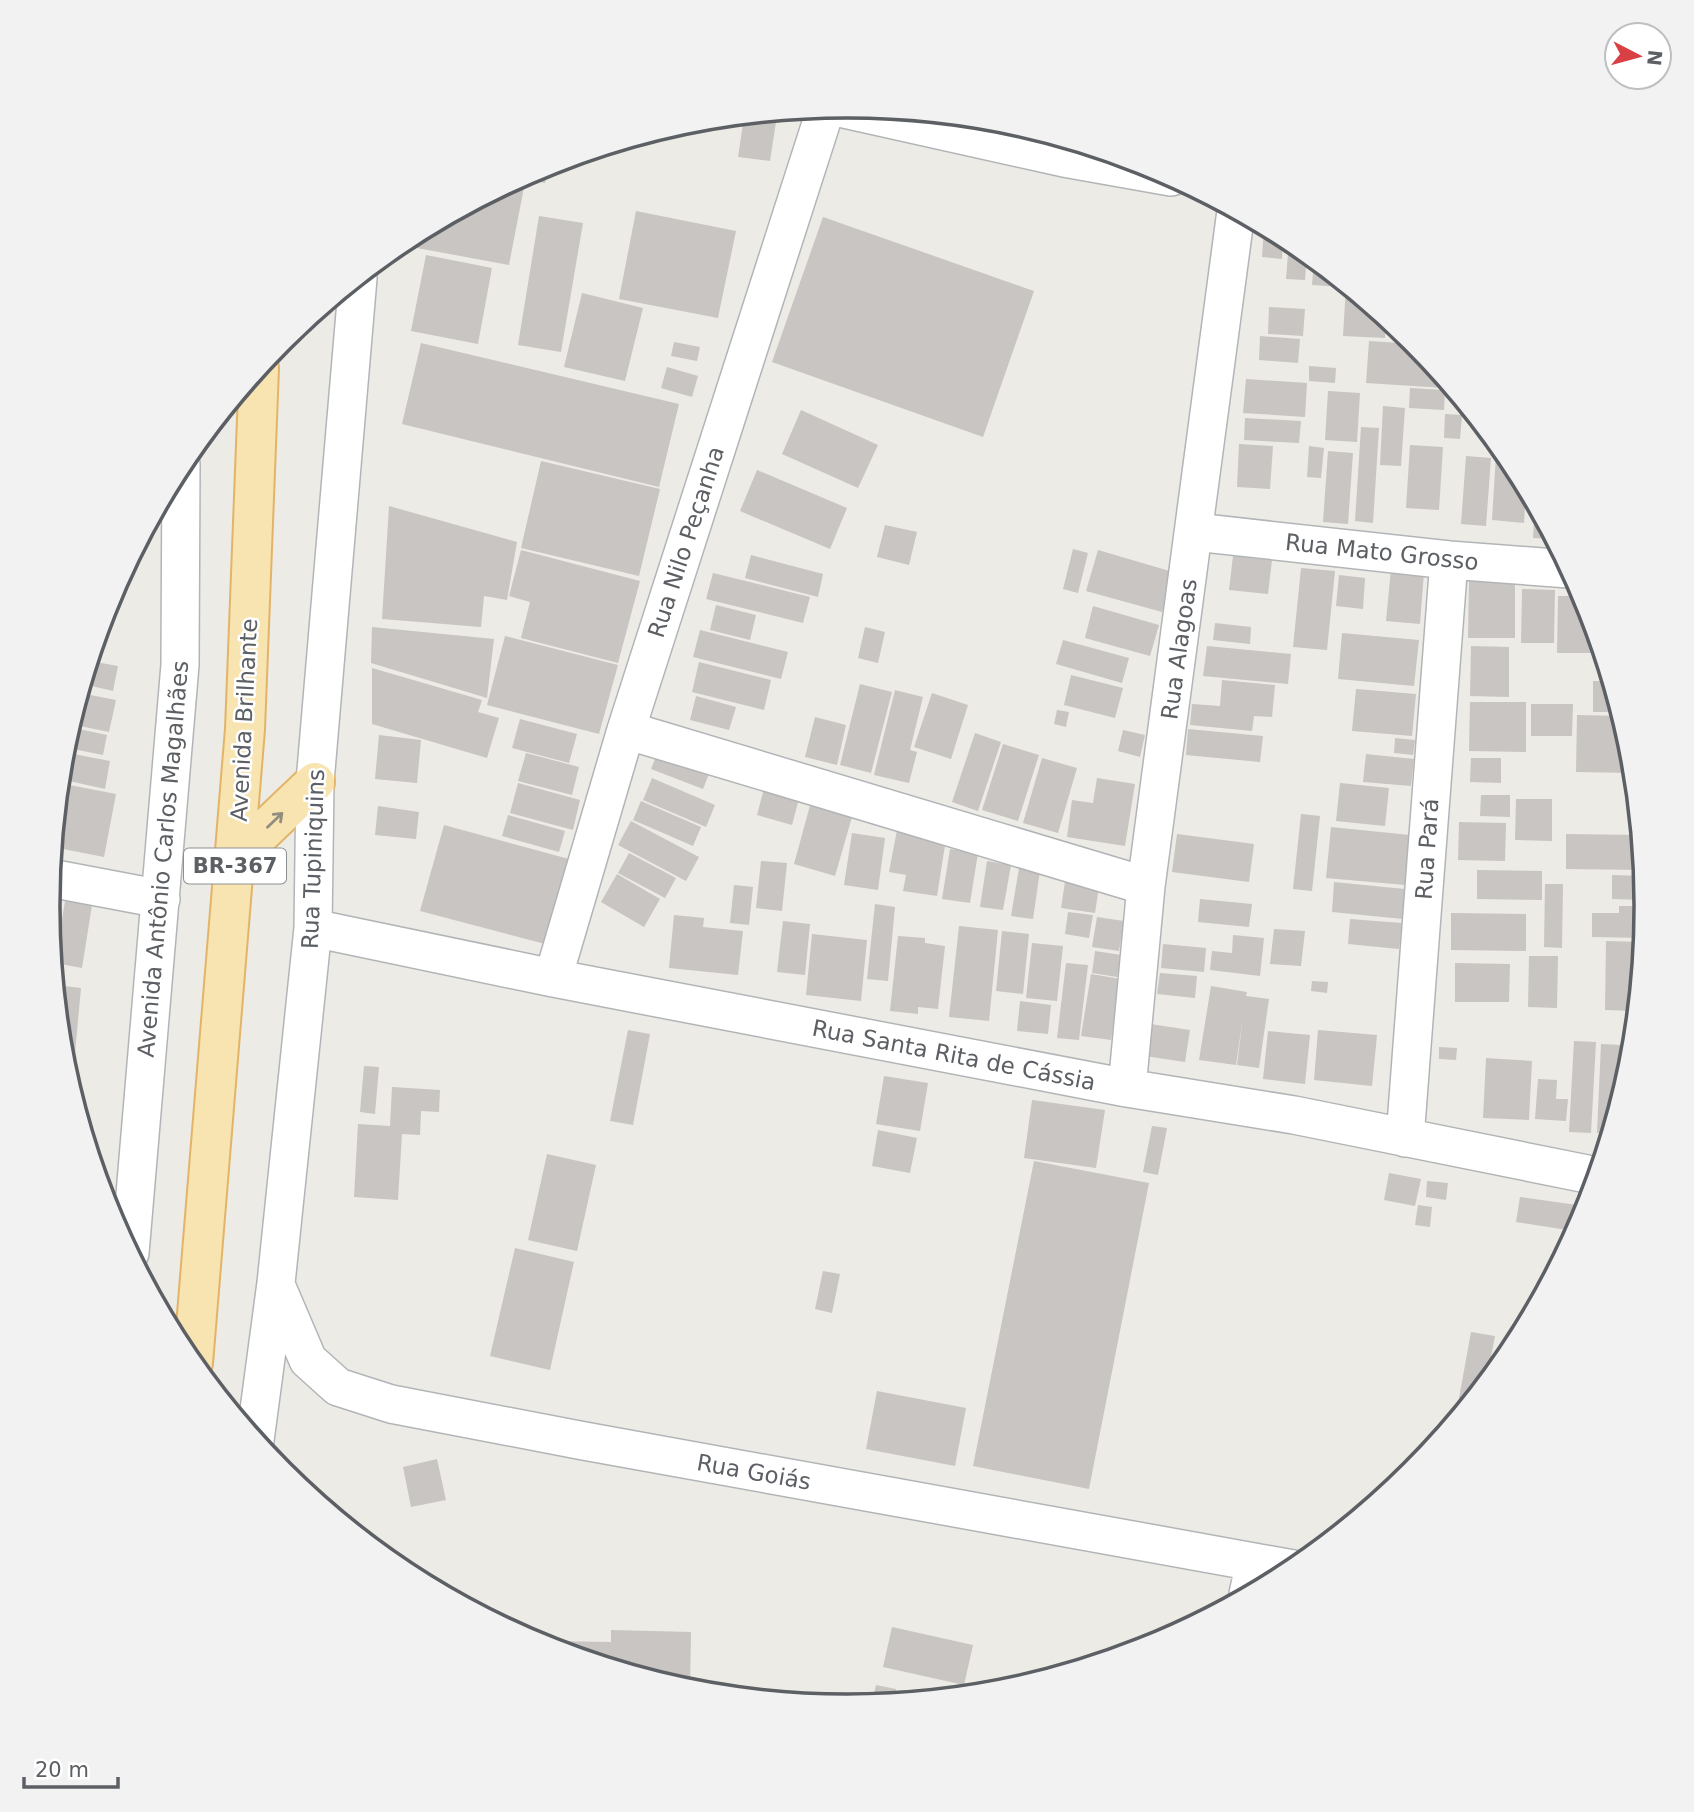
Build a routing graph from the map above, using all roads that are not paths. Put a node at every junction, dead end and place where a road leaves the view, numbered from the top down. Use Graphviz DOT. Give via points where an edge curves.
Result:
graph roads {
  1 [pos="822,119"];
  2 [pos="912,121"];
  3 [pos="1067,150"];
  4 [pos="1235,221"];
  5 [pos="357,290"];
  6 [pos="258,383"];
  7 [pos="181,486"];
  8 [pos="1195,532"];
  9 [pos="1449,559"];
  10 [pos="1558,568"];
  11 [pos="626,730"];
  12 [pos="315,782"];
  13 [pos="235,858"];
  14 [pos="61,880"];
  15 [pos="1146,887"];
  16 [pos="161,898"];
  17 [pos="313,928"];
  18 [pos="553,978"];
  19 [pos="1127,1088"];
  20 [pos="1405,1138"];
  21 [pos="1587,1174"];
  22 [pos="132,1234"];
  23 [pos="276,1283"];
  24 [pos="194,1347"];
  25 [pos="258,1428"];
  26 [pos="1252,1578"];
  1 -- 11 [label="street, Rua Nilo Peçanha"];
  2 -- 3 [label="street"];
  4 -- 8 [label="street, Rua Alagoas"];
  5 -- 12 [label="street, Rua Tupiniquins"];
  6 -- 13 [label="main road, Avenida Brilhante / BR-367" via="251,608"];
  7 -- 16 [label="street, Avenida Antônio Carlos Magalhães" via="180,665"];
  8 -- 9 [label="street, Rua Mato Grosso"];
  8 -- 15 [label="street, Rua Alagoas"];
  9 -- 10 [label="street, Rua Mato Grosso"];
  9 -- 20 [label="street, Rua Pará"];
  11 -- 15 [label="street"];
  11 -- 18 [label="street, Rua Nilo Peçanha"];
  13 -- 12 [label="main road, one-way"];
  12 -- 17 [label="street, Rua Tupiniquins"];
  13 -- 24 [label="main road, Avenida Brilhante / BR-367"];
  14 -- 16 [label="street"];
  15 -- 19 [label="street, Rua Alagoas"];
  16 -- 22 [label="street, Avenida Antônio Carlos Magalhães"];
  17 -- 18 [label="street, Rua Santa Rita de Cássia"];
  17 -- 23 [label="street, Rua Tupiniquins"];
  18 -- 19 [label="street, Rua Santa Rita de Cássia"];
  19 -- 20 [label="street, Rua Santa Rita de Cássia"];
  20 -- 21 [label="street, Rua Santa Rita de Cássia"];
  23 -- 25 [label="street, Rua Tupiniquins"];
  23 -- 26 [label="street, Rua Goiás" via="308,1360 338,1387 391,1404"];
}
